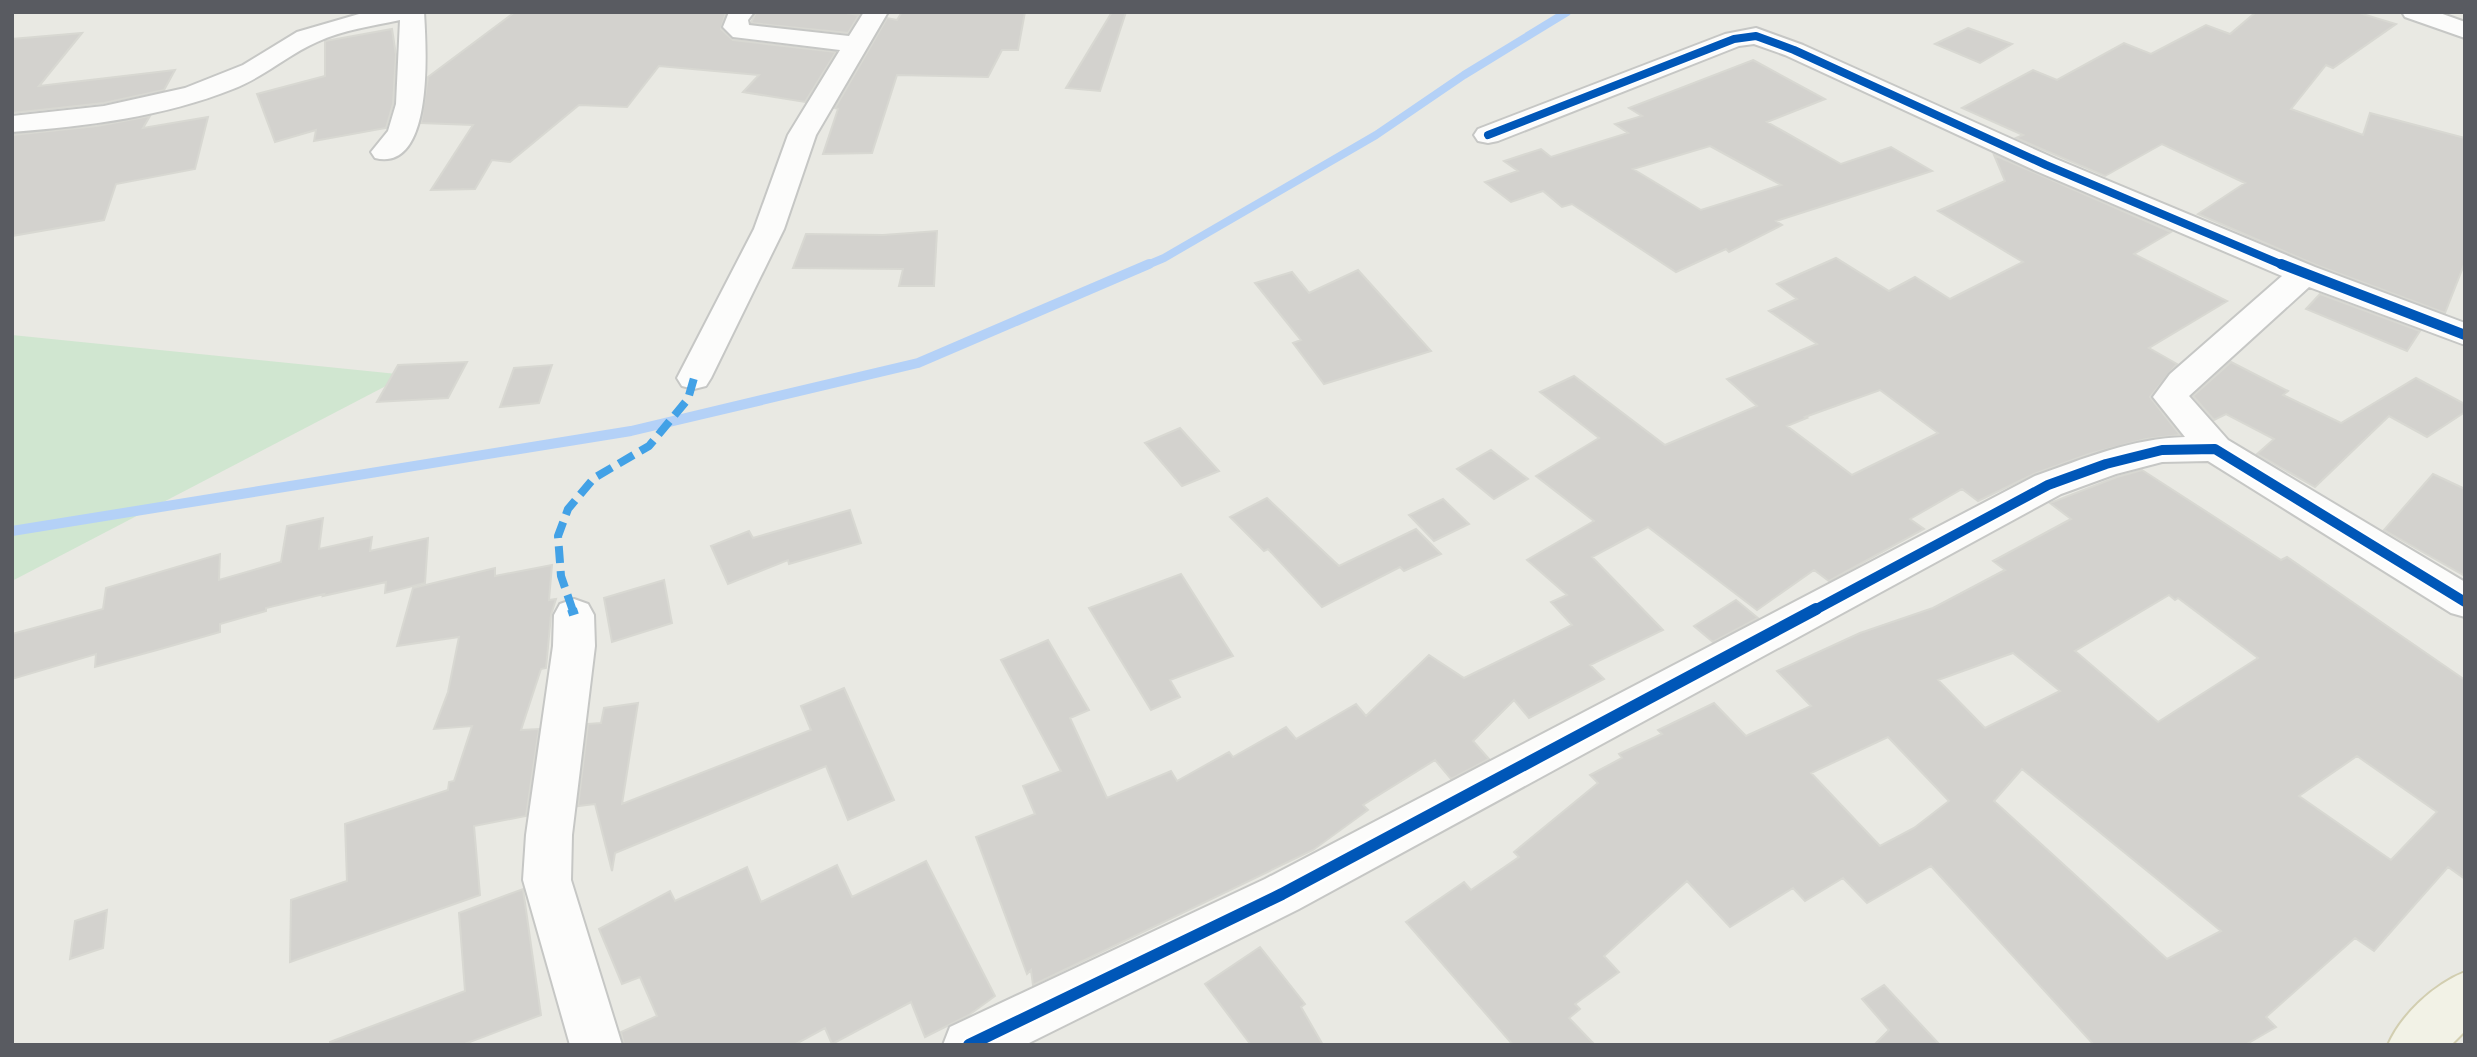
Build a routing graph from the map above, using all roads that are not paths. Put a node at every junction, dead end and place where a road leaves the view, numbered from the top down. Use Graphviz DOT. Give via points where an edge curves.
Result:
graph roads {
  1 [pos="405,12"];
  2 [pos="412,12"];
  3 [pos="742,12"];
  4 [pos="876,12"];
  5 [pos="2414,12"];
  6 [pos="2465,31"];
  7 [pos="857,44"];
  8 [pos="12,124"];
  9 [pos="1488,135"];
  10 [pos="385,152"];
  11 [pos="2304,274"];
  12 [pos="2465,335"];
  13 [pos="694,379"];
  14 [pos="2215,449"];
  15 [pos="2465,602"];
  16 [pos="574,615"];
  17 [pos="2465,996"];
  18 [pos="596,1045"];
  19 [pos="969,1045"];
  20 [pos="2414,1045"];
  1 -- 8 [label="street" via="306,37 252,71 142,109"];
  2 -- 10 [label="street" via="407,116 401,134"];
  3 -- 7 [label="street" via="735,27 742,32"];
  4 -- 7 [label="street"];
  5 -- 6 [label="street"];
  7 -- 13 [label="street" via="802,135 769,229"];
  9 -- 11 [label="street" via="1734,39 1756,36"];
  11 -- 12 [label="street"];
  11 -- 14 [label="street" via="2169,397"];
  14 -- 15 [label="street"];
  14 -- 19 [label="street" via="2162,450 2048,485 1282,894"];
  16 -- 18 [label="street" via="547,880"];
  17 -- 20 [label="main road"];
}
